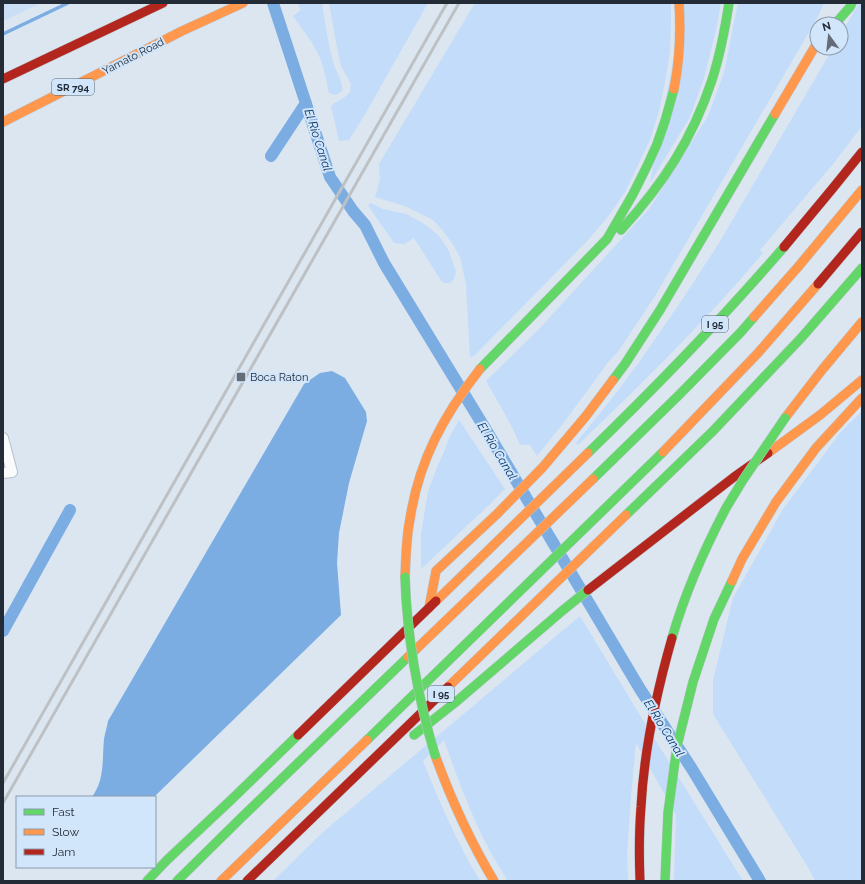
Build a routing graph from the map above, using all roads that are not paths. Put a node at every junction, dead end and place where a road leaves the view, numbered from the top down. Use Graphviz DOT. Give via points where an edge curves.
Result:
graph roads {
  1 [pos="163,3"];
  2 [pos="242,3"];
  3 [pos="679,3"];
  4 [pos="729,3"];
  5 [pos="852,3"];
  6 [pos="833,12"];
  7 [pos="831,16"];
  8 [pos="842,16"];
  9 [pos="810,56"];
  10 [pos="3,79"];
  11 [pos="3,122"];
  12 [pos="862,152"];
  13 [pos="862,190"];
  14 [pos="862,232"];
  15 [pos="606,239"];
  16 [pos="862,268"];
  17 [pos="861,323"];
  18 [pos="862,380"];
  19 [pos="862,398"];
  20 [pos="3,438"];
  21 [pos="5,455"];
  22 [pos="7,473"];
  23 [pos="429,608"];
  24 [pos="337,794"];
  25 [pos="147,881"];
  26 [pos="177,881"];
  27 [pos="221,881"];
  28 [pos="247,881"];
  29 [pos="494,881"];
  30 [pos="640,881"];
  31 [pos="665,881"];
  1 -- 10 [label="main road"];
  2 -- 11 [label="main road, Yamato Road / SR 794"];
  3 -- 15 [label="main road" via="679,55 667,116 648,166"];
  4 -- 15 [label="main road" via="715,71 703,106 685,143 643,206 616,235"];
  5 -- 8 [label="main road"];
  6 -- 7 [label="main road"];
  9 -- 23 [label="main road" via="653,322 612,382 543,467 436,571"];
  12 -- 23 [label="main road, I 95" via="810,217 720,319 615,427"];
  13 -- 26 [label="main road" via="741,332 649,425"];
  14 -- 27 [label="main road" via="792,314 648,468"];
  15 -- 29 [label="main road, bridge" via="481,368 459,397 439,430 426,460 414,495 407,533 406,614 424,718 435,755 465,829"];
  16 -- 24 [label="main road, I 95" via="738,405"];
  17 -- 30 [label="main road, bridge" via="785,418 743,480 726,508 688,592 664,664 651,723 640,814"];
  18 -- 24 [label="main road" via="820,415 608,574 457,701"];
  19 -- 31 [label="main road" via="821,442 774,504 733,576 712,623 687,700 674,760 666,822"];
  20 -- 21 [label="street"];
  21 -- 22 [label="street"];
  23 -- 25 [label="main road, I 95"];
  24 -- 28 [label="main road, I 95"];
}
